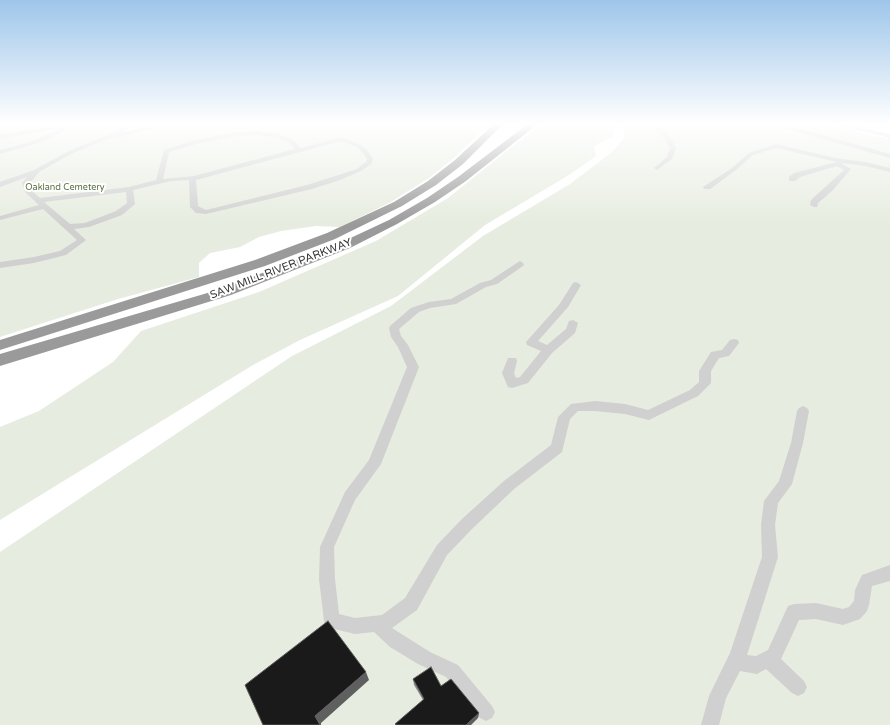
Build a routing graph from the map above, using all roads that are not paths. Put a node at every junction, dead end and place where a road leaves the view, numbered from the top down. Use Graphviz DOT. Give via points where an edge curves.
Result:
graph roads {
  1 [pos="61,157"];
  2 [pos="165,157"];
  3 [pos="274,157"];
  4 [pos="369,157"];
  5 [pos="464,157"];
  6 [pos="490,157"];
  7 [pos="670,157"];
  8 [pos="748,157"];
  9 [pos="816,157"];
  10 [pos="839,163"];
  11 [pos="657,168"];
  12 [pos="37,170"];
  13 [pos="890,170"];
  14 [pos="192,178"];
  15 [pos="792,179"];
  16 [pos="159,182"];
  17 [pos="0,185"];
  18 [pos="708,187"];
  19 [pos="129,188"];
  20 [pos="41,203"];
  21 [pos="814,205"];
  22 [pos="0,218"];
  23 [pos="68,227"];
  24 [pos="520,264"];
  25 [pos="0,265"];
  26 [pos="576,285"];
  27 [pos="573,323"];
  28 [pos="734,343"];
  29 [pos="0,345"];
  30 [pos="548,350"];
  31 [pos="0,361"];
  32 [pos="512,361"];
  33 [pos="803,411"];
  34 [pos="890,573"];
  35 [pos="385,623"];
  36 [pos="737,658"];
  37 [pos="768,659"];
  38 [pos="798,687"];
  39 [pos="486,712"];
  40 [pos="710,725"];
  1 -- 12 [label="street"];
  2 -- 16 [label="street"];
  3 -- 14 [label="street"];
  4 -- 14 [label="street" via="369,163 358,170 309,187 206,212 194,208"];
  5 -- 29 [label="highway, SAW MILL RIVER PARKWAY" via="432,183 384,211 331,236 253,265"];
  6 -- 31 [label="highway, SAW MILL RIVER PARKWAY" via="442,193 346,245 226,292"];
  7 -- 11 [label="street"];
  8 -- 18 [label="street"];
  9 -- 10 [label="street"];
  10 -- 13 [label="street"];
  10 -- 15 [label="street" via="797,175"];
  10 -- 21 [label="street" via="848,169 814,202"];
  12 -- 17 [label="street"];
  12 -- 20 [label="street" via="26,183 29,192"];
  14 -- 16 [label="street"];
  16 -- 19 [label="street"];
  19 -- 20 [label="street"];
  19 -- 23 [label="street" via="131,204 120,213 86,225"];
  20 -- 22 [label="street"];
  20 -- 23 [label="street"];
  23 -- 25 [label="street" via="82,240 63,253"];
  24 -- 35 [label="street" via="494,282 483,285 452,302 415,310 394,328 396,337 403,345 413,367 374,464 350,496 327,547 327,579 332,621 355,626"];
  26 -- 30 [label="street" via="563,308 531,342"];
  27 -- 30 [label="street" via="571,331"];
  28 -- 35 [label="street" via="725,352 715,355 705,371 705,383 694,393 649,415 625,409 575,407 564,417 557,448 509,485 467,524 442,550 411,604"];
  30 -- 32 [label="street" via="524,380 512,384 508,373"];
  33 -- 36 [label="street" via="785,484 771,502 768,526 770,557"];
  34 -- 37 [label="street" via="867,580 861,605 854,613 843,617 816,611 794,612 774,656"];
  35 -- 39 [label="street" via="381,629 396,641 452,671"];
  36 -- 37 [label="street" via="736,662 757,665"];
  36 -- 40 [label="street" via="718,696"];
  37 -- 38 [label="street"];
}
